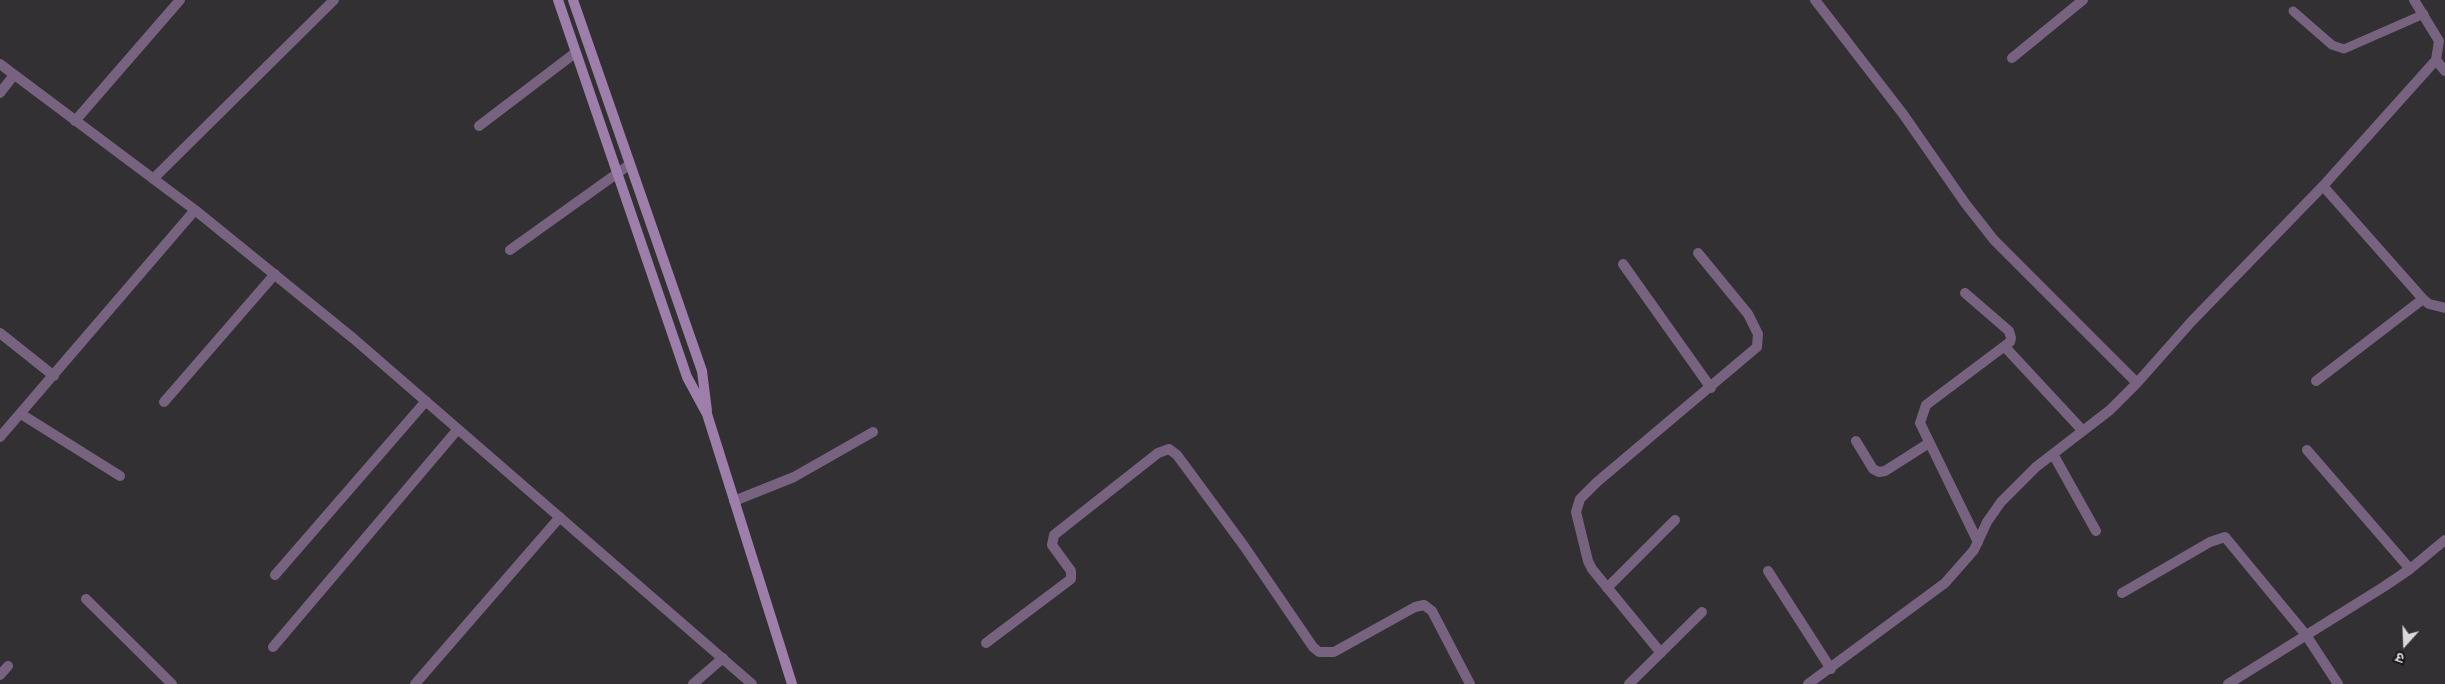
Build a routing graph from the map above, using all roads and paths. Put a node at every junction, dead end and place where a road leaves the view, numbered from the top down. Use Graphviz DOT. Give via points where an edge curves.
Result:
graph roads {
  1 [pos="180,0"];
  2 [pos="334,0"];
  3 [pos="558,0"];
  4 [pos="573,0"];
  5 [pos="1815,0"];
  6 [pos="2084,0"];
  7 [pos="2414,0"];
  8 [pos="2293,11"];
  9 [pos="2424,14"];
  10 [pos="575,53"];
  11 [pos="2012,58"];
  12 [pos="2436,60"];
  13 [pos="0,64"];
  14 [pos="2445,71"];
  15 [pos="14,75"];
  16 [pos="0,93"];
  17 [pos="75,121"];
  18 [pos="479,126"];
  19 [pos="629,165"];
  20 [pos="616,173"];
  21 [pos="153,179"];
  22 [pos="2323,186"];
  23 [pos="196,210"];
  24 [pos="510,250"];
  25 [pos="1698,253"];
  26 [pos="1624,264"];
  27 [pos="275,274"];
  28 [pos="1965,293"];
  29 [pos="2423,299"];
  30 [pos="2445,308"];
  31 [pos="0,333"];
  32 [pos="2005,347"];
  33 [pos="54,376"];
  34 [pos="2316,381"];
  35 [pos="2137,383"];
  36 [pos="1710,388"];
  37 [pos="426,401"];
  38 [pos="164,402"];
  39 [pos="21,414"];
  40 [pos="707,414"];
  41 [pos="458,429"];
  42 [pos="2083,431"];
  43 [pos="874,432"];
  44 [pos="0,437"];
  45 [pos="1856,441"];
  46 [pos="1929,443"];
  47 [pos="2307,450"];
  48 [pos="2053,454"];
  49 [pos="120,476"];
  50 [pos="734,501"];
  51 [pos="560,517"];
  52 [pos="1675,520"];
  53 [pos="2096,531"];
  54 [pos="2445,540"];
  55 [pos="1978,542"];
  56 [pos="2410,569"];
  57 [pos="1768,572"];
  58 [pos="275,575"];
  59 [pos="1607,588"];
  60 [pos="2122,593"];
  61 [pos="86,599"];
  62 [pos="1702,612"];
  63 [pos="2306,635"];
  64 [pos="986,643"];
  65 [pos="274,647"];
  66 [pos="1661,653"];
  67 [pos="723,658"];
  68 [pos="8,666"];
  69 [pos="1831,669"];
  70 [pos="0,675"];
  71 [pos="172,684"];
  72 [pos="415,684"];
  73 [pos="693,684"];
  74 [pos="752,684"];
  75 [pos="792,684"];
  76 [pos="1470,684"];
  77 [pos="1629,684"];
  78 [pos="1808,684"];
  79 [pos="2228,684"];
  80 [pos="2338,684"];
  1 -- 17 [label="street"];
  2 -- 21 [label="street"];
  3 -- 10 [label="street"];
  4 -- 19 [label="street"];
  5 -- 35 [label="street" via="1994,240"];
  6 -- 11 [label="street"];
  7 -- 9 [label="street"];
  8 -- 9 [label="lane" via="2332,45 2344,49"];
  9 -- 12 [label="street" via="2439,41"];
  10 -- 18 [label="street"];
  10 -- 20 [label="street"];
  12 -- 14 [label="street"];
  12 -- 22 [label="street"];
  13 -- 15 [label="street"];
  15 -- 16 [label="street"];
  15 -- 17 [label="street"];
  17 -- 21 [label="street"];
  19 -- 20 [label="street"];
  19 -- 40 [label="street" via="702,371"];
  20 -- 24 [label="street"];
  20 -- 40 [label="street" via="688,377"];
  21 -- 23 [label="street"];
  22 -- 29 [label="street"];
  22 -- 35 [label="street" via="2191,322"];
  23 -- 27 [label="street"];
  23 -- 33 [label="street"];
  25 -- 36 [label="street" via="1748,314 1760,338 1755,350"];
  26 -- 36 [label="street"];
  27 -- 37 [label="street"];
  27 -- 38 [label="street"];
  28 -- 32 [label="street" via="2009,331 2012,338"];
  29 -- 30 [label="street"];
  29 -- 34 [label="street"];
  31 -- 33 [label="street"];
  32 -- 42 [label="street"];
  32 -- 46 [label="street" via="1926,405 1920,423"];
  33 -- 39 [label="street"];
  35 -- 42 [label="street"];
  36 -- 59 [label="street" via="1597,482 1578,503 1576,517 1588,561"];
  37 -- 41 [label="street"];
  37 -- 58 [label="street"];
  39 -- 44 [label="street"];
  39 -- 49 [label="street"];
  40 -- 50 [label="street"];
  41 -- 51 [label="street"];
  41 -- 65 [label="street"];
  42 -- 48 [label="street"];
  43 -- 50 [label="street" via="794,477"];
  45 -- 46 [label="street" via="1873,469 1879,472"];
  46 -- 55 [label="street"];
  47 -- 56 [label="street"];
  48 -- 53 [label="street"];
  48 -- 55 [label="street" via="2001,502"];
  50 -- 75 [label="street"];
  51 -- 67 [label="street"];
  51 -- 72 [label="street"];
  52 -- 59 [label="street"];
  54 -- 56 [label="street"];
  55 -- 69 [label="street" via="1945,584"];
  56 -- 63 [label="street"];
  57 -- 69 [label="street"];
  59 -- 66 [label="street"];
  60 -- 63 [label="street" via="2210,542 2225,537"];
  61 -- 71 [label="street"];
  62 -- 66 [label="street"];
  63 -- 79 [label="street"];
  63 -- 80 [label="street"];
  64 -- 76 [label="street" via="1071,579 1071,571 1052,545 1054,535 1158,453 1169,449 1177,455 1244,546 1312,647 1320,652 1334,652 1424,605 1432,611"];
  66 -- 77 [label="street"];
  67 -- 73 [label="street"];
  67 -- 74 [label="street"];
  68 -- 70 [label="street"];
  69 -- 78 [label="street"];
}
